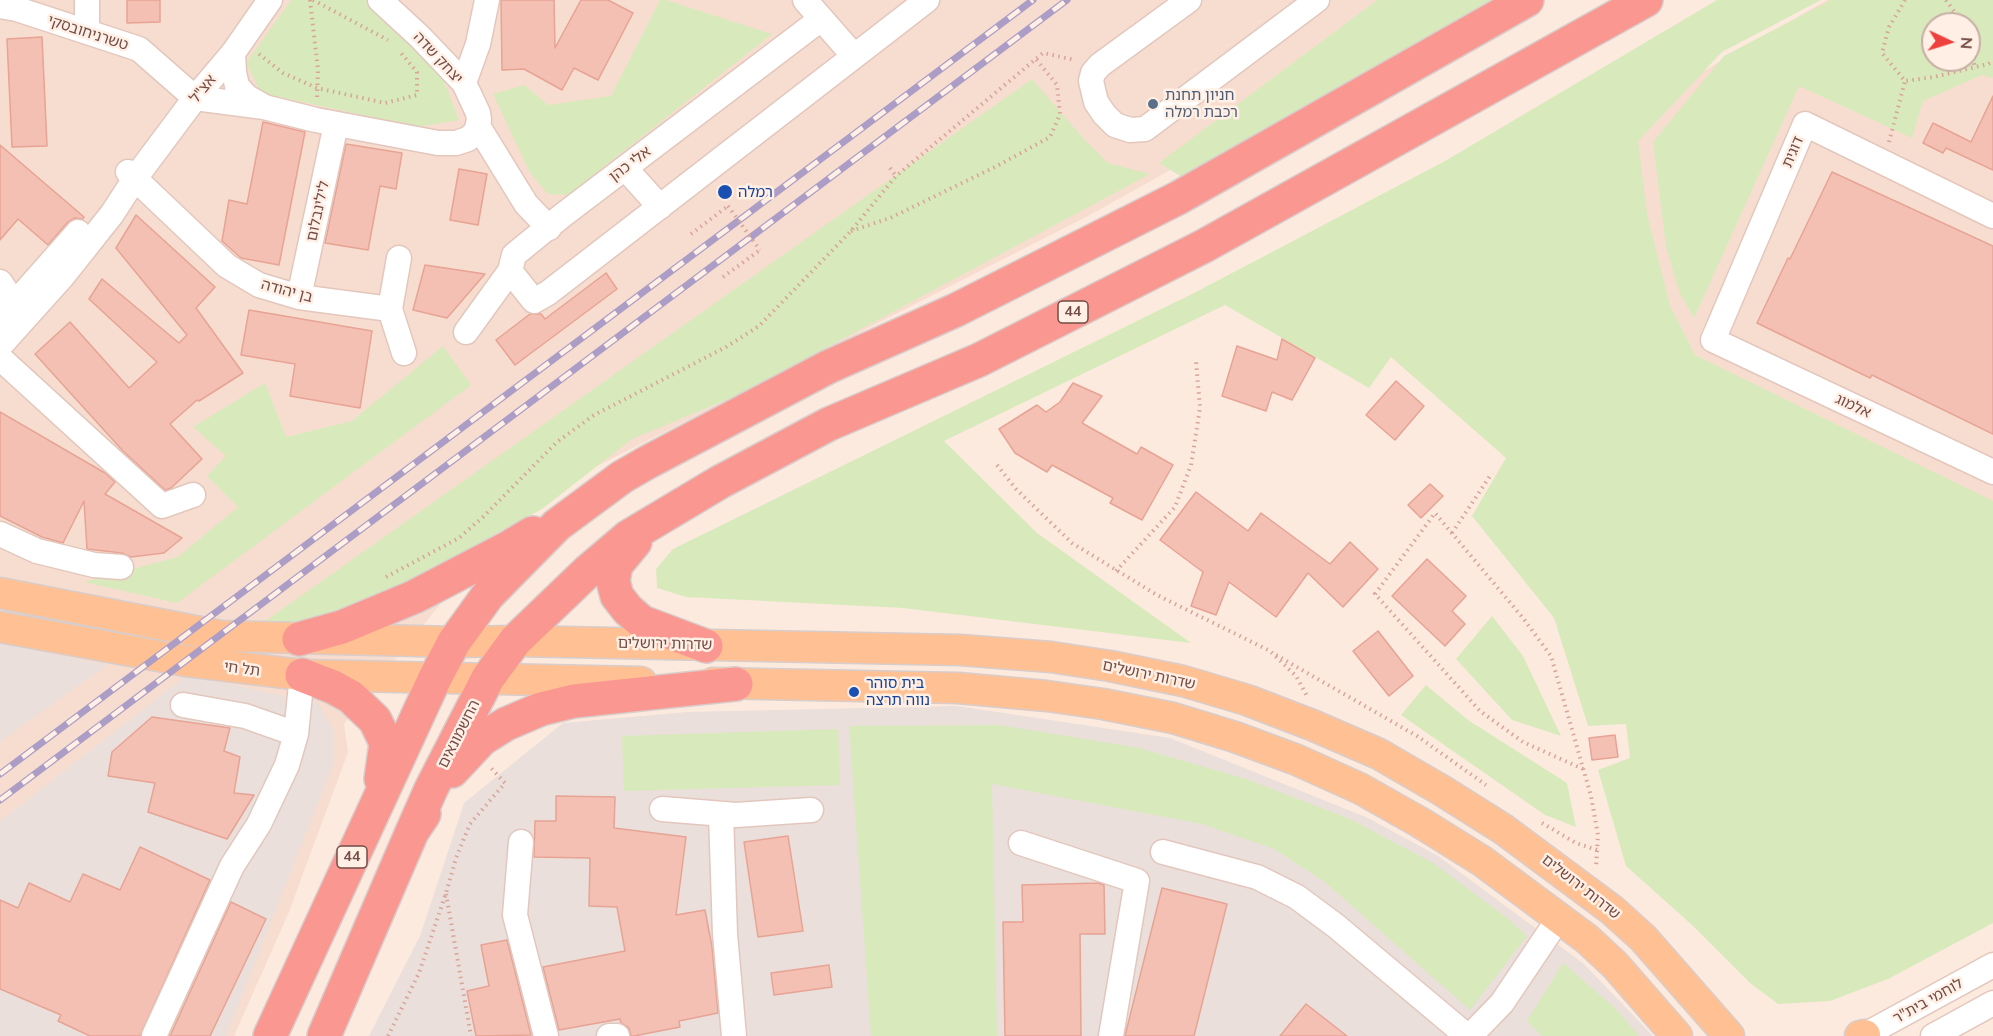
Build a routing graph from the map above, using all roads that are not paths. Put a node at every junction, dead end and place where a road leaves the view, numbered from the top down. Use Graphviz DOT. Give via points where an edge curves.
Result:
graph roads {
  1 [pos="87,0"];
  2 [pos="270,0"];
  3 [pos="380,0"];
  4 [pos="487,0"];
  5 [pos="805,0"];
  6 [pos="927,0"];
  7 [pos="1189,0"];
  8 [pos="1317,0"];
  9 [pos="1527,0"];
  10 [pos="1646,0"];
  11 [pos="0,6"];
  12 [pos="38,8"];
  13 [pos="821,19"];
  14 [pos="87,32"];
  15 [pos="237,47"];
  16 [pos="854,56"];
  17 [pos="464,83"];
  18 [pos="195,98"];
  19 [pos="264,107"];
  20 [pos="326,122"];
  21 [pos="473,133"];
  22 [pos="625,168"];
  23 [pos="132,174"];
  24 [pos="660,207"];
  25 [pos="1993,216"];
  26 [pos="549,228"];
  27 [pos="399,258"];
  28 [pos="510,271"];
  29 [pos="0,282"];
  30 [pos="299,297"];
  31 [pos="390,309"];
  32 [pos="12,316"];
  33 [pos="466,332"];
  34 [pos="1713,340"];
  35 [pos="0,346"];
  36 [pos="404,353"];
  37 [pos="0,358"];
  38 [pos="1993,472"];
  39 [pos="614,483"];
  40 [pos="193,495"];
  41 [pos="660,516"];
  42 [pos="0,534"];
  43 [pos="121,567"];
  44 [pos="0,593"];
  45 [pos="0,627"];
  46 [pos="299,639"];
  47 [pos="515,641"];
  48 [pos="454,642"];
  49 [pos="706,646"];
  50 [pos="302,675"];
  51 [pos="435,678"];
  52 [pos="488,678"];
  53 [pos="736,684"];
  54 [pos="183,705"];
  55 [pos="296,734"];
  56 [pos="662,809"];
  57 [pos="811,810"];
  58 [pos="721,814"];
  59 [pos="365,828"];
  60 [pos="412,832"];
  61 [pos="521,843"];
  62 [pos="1021,843"];
  63 [pos="1163,852"];
  64 [pos="1559,918"];
  65 [pos="1993,965"];
  66 [pos="1691,994"];
  67 [pos="1993,1003"];
  68 [pos="154,1036"];
  69 [pos="270,1036"];
  70 [pos="324,1036"];
  71 [pos="546,1036"];
  72 [pos="609,1036"];
  73 [pos="617,1036"];
  74 [pos="734,1036"];
  75 [pos="1111,1036"];
  76 [pos="1468,1036"];
  77 [pos="1677,1036"];
  78 [pos="1729,1036"];
  79 [pos="1744,1036"];
  80 [pos="1863,1036"];
  81 [pos="1933,1036"];
  1 -- 14 [label="street"];
  2 -- 15 [label="street, אצ\"ל"];
  3 -- 17 [label="street, יצחק שדה"];
  4 -- 17 [label="street" via="478,44"];
  5 -- 13 [label="street"];
  6 -- 16 [label="street"];
  7 -- 8 [label="street" via="1093,73 1096,102 1116,125 1130,130 1145,129"];
  9 -- 39 [label="highway, 44" via="1178,198 956,310 828,367"];
  10 -- 41 [label="highway, 44" via="1204,246 978,360 829,424"];
  11 -- 12 [label="street, טשרניחובסקי"];
  12 -- 14 [label="street, טשרניחובסקי"];
  13 -- 16 [label="street"];
  13 -- 22 [label="street, אלי כהן"];
  14 -- 18 [label="street, טשרניחובסקי" via="139,50 152,69"];
  15 -- 18 [label="street, אצ\"ל"];
  15 -- 19 [label="street" via="237,86"];
  16 -- 24 [label="street"];
  17 -- 21 [label="street, יצחק שדה" via="478,113"];
  18 -- 19 [label="street"];
  18 -- 23 [label="street, אצ\"ל" via="157,164"];
  19 -- 20 [label="street"];
  20 -- 21 [label="street" via="438,143 456,143"];
  20 -- 30 [label="street, לילינבלום"];
  21 -- 26 [label="street" via="495,153 526,204"];
  22 -- 24 [label="street"];
  22 -- 26 [label="street, אלי כהן"];
  23 -- 30 [label="street, בן יהודה" via="227,266 259,285"];
  23 -- 32 [label="street, אצ\"ל" via="101,203"];
  24 -- 28 [label="street" via="534,301"];
  25 -- 34 [label="street, דוגית" via="1804,124"];
  26 -- 28 [label="street, אלי כהן" via="514,255"];
  27 -- 31 [label="street"];
  28 -- 33 [label="street, אלי כהן"];
  29 -- 32 [label="street"];
  30 -- 31 [label="street, בן יהודה"];
  31 -- 36 [label="street"];
  32 -- 35 [label="street, אצ\"ל"];
  34 -- 38 [label="street, אלמוג"];
  37 -- 40 [label="street" via="162,506"];
  39 -- 46 [label="highway" via="444,582 342,627"];
  39 -- 48 [label="highway, 44" via="557,525 526,555 488,595"];
  41 -- 47 [label="highway, 44" via="596,564"];
  41 -- 49 [label="highway" via="616,565 617,596 642,622"];
  42 -- 43 [label="street" via="37,551 94,565"];
  44 -- 46 [label="main road, תל חי" via="221,636"];
  45 -- 50 [label="main road, תל חי" via="186,661"];
  46 -- 48 [label="main road, תל חי"];
  47 -- 48 [label="main road, שדרות ירושלים"];
  47 -- 49 [label="main road, שדרות ירושלים"];
  47 -- 52 [label="highway, החשמונאים / 44"];
  48 -- 51 [label="highway, 44"];
  49 -- 66 [label="main road, שדרות ירושלים" via="960,650 1051,657 1183,681 1248,700 1379,754 1503,829 1612,910 1643,938"];
  50 -- 51 [label="main road, תל חי"];
  50 -- 55 [label="street"];
  50 -- 59 [label="highway" via="351,697 375,720 386,744 382,776"];
  51 -- 52 [label="main road, תל חי"];
  51 -- 59 [label="highway, 44"];
  52 -- 53 [label="main road"];
  52 -- 60 [label="highway, החשמונאים / 44"];
  53 -- 60 [label="highway" via="574,701 523,716 482,739 456,766"];
  53 -- 64 [label="main road" via="958,688 1047,696 1173,718 1297,760 1361,789 1482,861"];
  54 -- 55 [label="street" via="245,716"];
  55 -- 68 [label="street" via="287,765 259,824 232,866"];
  56 -- 58 [label="street"];
  57 -- 58 [label="street"];
  58 -- 74 [label="street" via="724,934"];
  59 -- 69 [label="highway, 44"];
  60 -- 70 [label="highway, 44"];
  61 -- 71 [label="street" via="515,915"];
  62 -- 75 [label="street" via="1137,880"];
  63 -- 76 [label="street" via="1257,877 1297,897"];
  64 -- 76 [label="street" via="1502,1003"];
  64 -- 77 [label="main road" via="1615,965"];
  65 -- 80 [label="street, לוחמי בית\"ר"];
  66 -- 78 [label="main road, שדרות ירושלים"];
  66 -- 79 [label="main road" via="1724,1025"];
  67 -- 81 [label="street"];
  72 -- 73 [label="street"];
}
